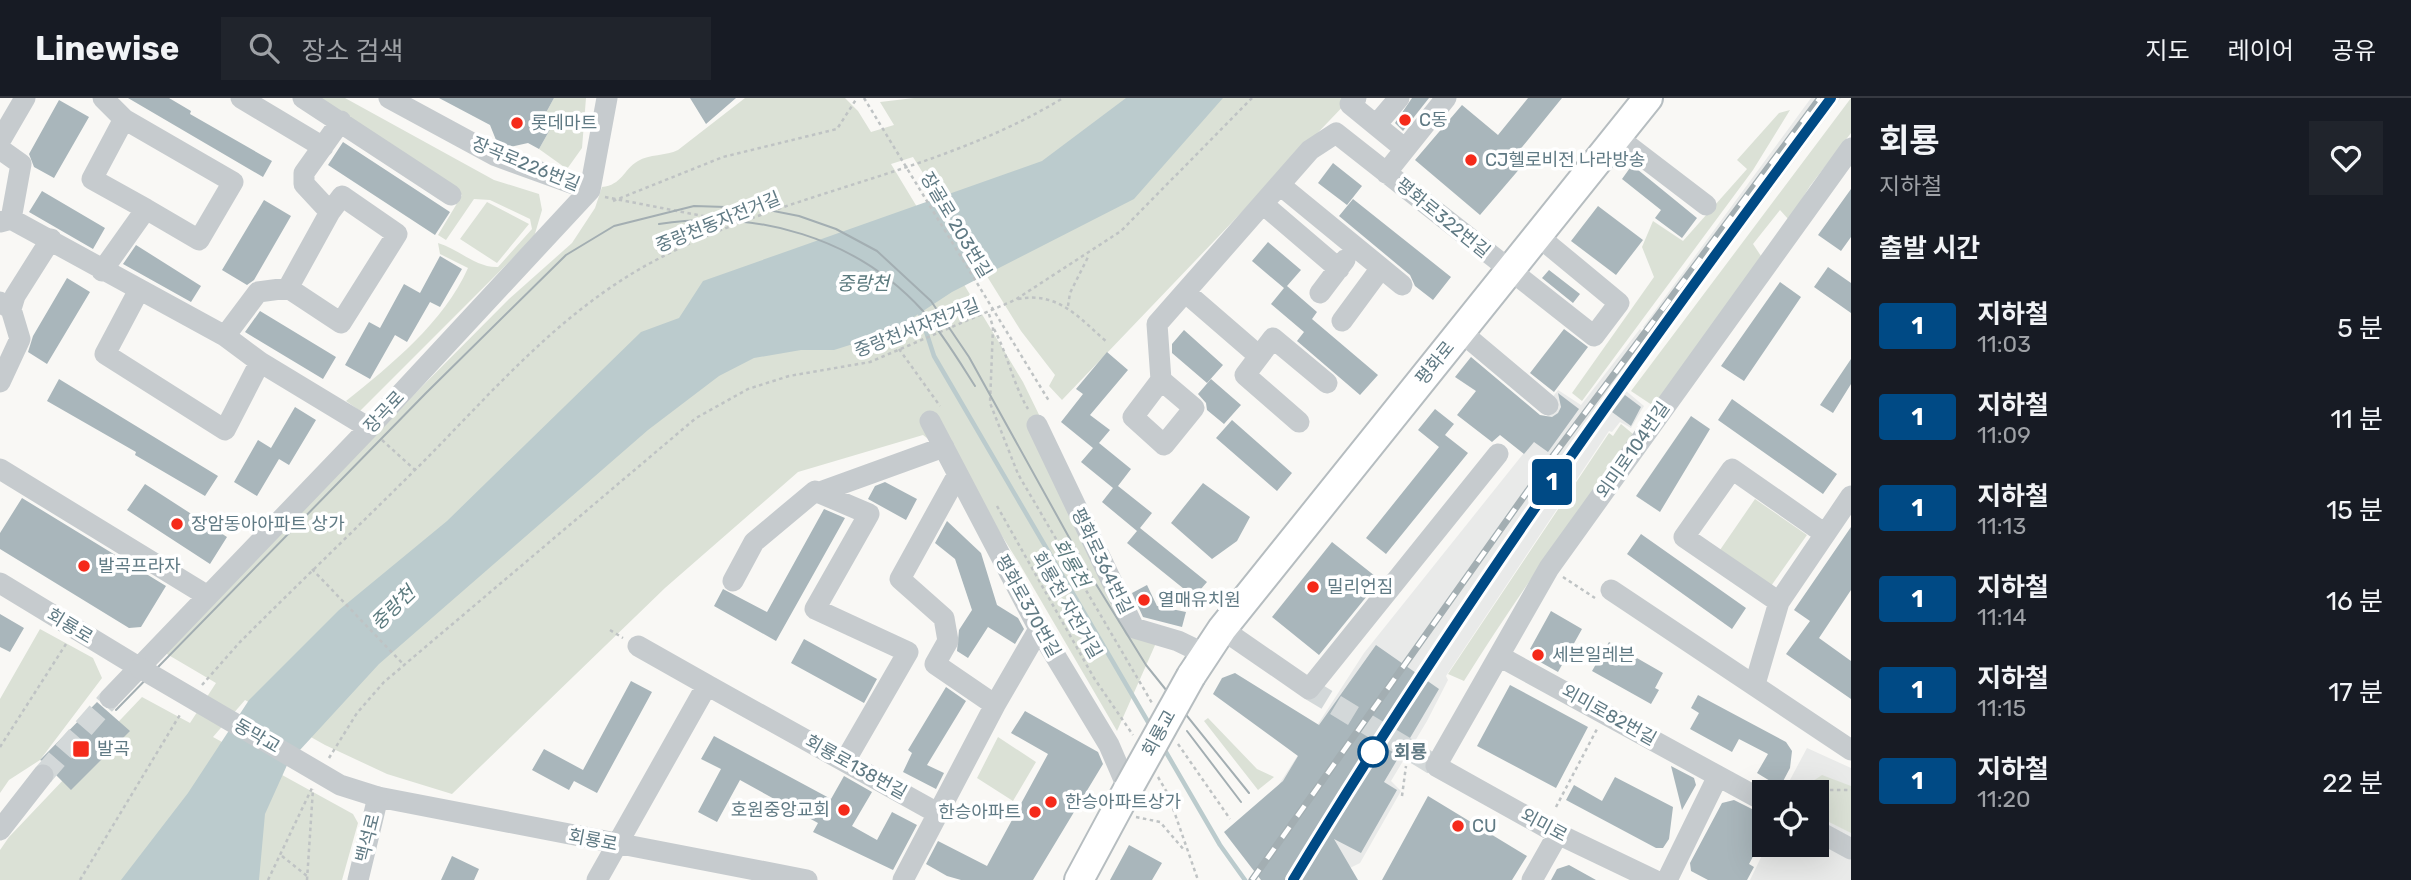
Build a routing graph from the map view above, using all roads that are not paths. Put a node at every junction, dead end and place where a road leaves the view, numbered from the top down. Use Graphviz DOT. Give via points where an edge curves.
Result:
graph roads {
  1 [pos="25,98"];
  2 [pos="103,98"];
  3 [pos="241,98"];
  4 [pos="291,98"];
  5 [pos="303,98"];
  6 [pos="389,98"];
  7 [pos="607,98"];
  8 [pos="1356,98"];
  9 [pos="1399,98"];
  10 [pos="1410,98"];
  11 [pos="1446,98"];
  12 [pos="1648,98"];
  13 [pos="1431,116"];
  14 [pos="124,119"];
  15 [pos="279,121"];
  16 [pos="341,121"];
  17 [pos="1376,125"];
  18 [pos="1617,136"];
  19 [pos="0,141"];
  20 [pos="323,147"];
  21 [pos="1851,148"];
  22 [pos="0,149"];
  23 [pos="1405,149"];
  24 [pos="1386,173"];
  25 [pos="1280,185"];
  26 [pos="590,190"];
  27 [pos="452,195"];
  28 [pos="1263,204"];
  29 [pos="1706,205"];
  30 [pos="146,208"];
  31 [pos="330,212"];
  32 [pos="6,220"];
  33 [pos="1538,236"];
  34 [pos="51,239"];
  35 [pos="1355,247"];
  36 [pos="1381,268"];
  37 [pos="1339,269"];
  38 [pos="102,271"];
  39 [pos="1509,271"];
  40 [pos="1402,285"];
  41 [pos="288,288"];
  42 [pos="139,290"];
  43 [pos="1185,292"];
  44 [pos="1320,293"];
  45 [pos="6,306"];
  46 [pos="1342,321"];
  47 [pos="1460,331"];
  48 [pos="225,336"];
  49 [pos="1259,356"];
  50 [pos="260,362"];
  51 [pos="1161,380"];
  52 [pos="0,382"];
  53 [pos="1327,383"];
  54 [pos="1548,405"];
  55 [pos="935,415"];
  56 [pos="1033,419"];
  57 [pos="1299,422"];
  58 [pos="369,428"];
  59 [pos="944,447"];
  60 [pos="1498,454"];
  61 [pos="0,469"];
  62 [pos="958,474"];
  63 [pos="817,493"];
  64 [pos="1851,496"];
  65 [pos="1825,534"];
  66 [pos="733,581"];
  67 [pos="0,583"];
  68 [pos="1611,590"];
  69 [pos="206,595"];
  70 [pos="1779,602"];
  71 [pos="1039,629"];
  72 [pos="1222,629"];
  73 [pos="638,646"];
  74 [pos="1499,656"];
  75 [pos="1198,665"];
  76 [pos="140,668"];
  77 [pos="1755,684"];
  78 [pos="707,685"];
  79 [pos="110,698"];
  80 [pos="995,705"];
  81 [pos="1851,750"];
  82 [pos="845,761"];
  83 [pos="1436,766"];
  84 [pos="43,775"];
  85 [pos="1718,776"];
  86 [pos="1128,789"];
  87 [pos="1752,794"];
  88 [pos="378,797"];
  89 [pos="939,814"];
  90 [pos="0,830"];
  91 [pos="1558,834"];
  92 [pos="1829,837"];
  93 [pos="617,844"];
  94 [pos="1851,849"];
  95 [pos="358,880"];
  96 [pos="597,880"];
  97 [pos="807,880"];
  98 [pos="903,880"];
  99 [pos="1079,880"];
  100 [pos="1532,880"];
  101 [pos="1654,880"];
  102 [pos="1667,880"];
  1 -- 19 [label="street"];
  2 -- 14 [label="street"];
  3 -- 15 [label="street"];
  4 -- 15 [label="street"];
  5 -- 16 [label="street"];
  6 -- 26 [label="street, 장곡로226번길" via="496,156"];
  7 -- 26 [label="street"];
  8 -- 17 [label="street" via="1350,104"];
  9 -- 17 [label="street"];
  10 -- 13 [label="street"];
  11 -- 13 [label="street, 평화로322번길"];
  12 -- 18 [label="main road, 평화로"];
  13 -- 23 [label="street, 평화로322번길"];
  14 -- 30 [label="street" via="92,179"];
  14 -- 30 [label="street" via="233,182 199,240"];
  15 -- 20 [label="street"];
  16 -- 20 [label="street"];
  16 -- 27 [label="street"];
  17 -- 23 [label="street"];
  18 -- 29 [label="street"];
  18 -- 33 [label="main road, 평화로"];
  20 -- 31 [label="street" via="304,173 304,184"];
  21 -- 74 [label="street, 외미로104번길" via="1549,568"];
  22 -- 32 [label="street" via="21,164"];
  23 -- 24 [label="street, 평화로322번길"];
  24 -- 25 [label="street" via="1336,133 1310,150"];
  24 -- 39 [label="street, 평화로322번길"];
  25 -- 28 [label="street"];
  25 -- 35 [label="street"];
  26 -- 58 [label="street, 장곡로"];
  28 -- 37 [label="street"];
  28 -- 43 [label="street" via="1211,279"];
  30 -- 38 [label="street"];
  31 -- 41 [label="street"];
  31 -- 41 [label="street" via="342,196 397,234 341,323"];
  32 -- 34 [label="street"];
  33 -- 39 [label="main road, 평화로"];
  33 -- 39 [label="street, 평화로322번길" via="1619,303 1594,336"];
  34 -- 38 [label="street"];
  34 -- 45 [label="street"];
  35 -- 36 [label="street"];
  35 -- 37 [label="street"];
  36 -- 40 [label="street"];
  36 -- 46 [label="street"];
  37 -- 44 [label="street"];
  38 -- 42 [label="street"];
  39 -- 47 [label="main road, 평화로"];
  41 -- 48 [label="street" via="258,292"];
  42 -- 48 [label="street"];
  42 -- 50 [label="street" via="105,354 225,430"];
  43 -- 49 [label="street"];
  43 -- 51 [label="street" via="1157,324"];
  45 -- 52 [label="street" via="20,339"];
  47 -- 54 [label="street"];
  47 -- 72 [label="main road, 평화로"];
  48 -- 50 [label="street"];
  49 -- 53 [label="street" via="1273,338"];
  49 -- 57 [label="street" via="1245,375"];
  50 -- 58 [label="street"];
  55 -- 59 [label="street, 평화로370번길"];
  56 -- 75 [label="street, 평화로364번길" via="1134,628 1178,641"];
  58 -- 69 [label="street, 장곡로"];
  59 -- 62 [label="street, 평화로370번길"];
  59 -- 63 [label="street"];
  60 -- 72 [label="street" via="1309,690"];
  61 -- 69 [label="street"];
  62 -- 71 [label="street, 평화로370번길"];
  62 -- 80 [label="street" via="900,579 944,618 948,641 935,664"];
  63 -- 66 [label="street" via="754,542"];
  63 -- 82 [label="street" via="869,514 815,609 908,652"];
  64 -- 65 [label="street"];
  65 -- 70 [label="street"];
  65 -- 70 [label="street" via="1732,469 1684,537"];
  67 -- 76 [label="street, 회룡로"];
  68 -- 77 [label="street"];
  69 -- 76 [label="street, 장곡로"];
  70 -- 77 [label="street"];
  71 -- 80 [label="street"];
  71 -- 86 [label="street, 평화로370번길" via="1109,745"];
  72 -- 75 [label="main road, 평화로"];
  73 -- 78 [label="street, 회룡로138번길"];
  74 -- 83 [label="street, 외미로104번길"];
  74 -- 85 [label="street, 외미로82번길"];
  75 -- 86 [label="main road, 회룡교, bridge"];
  76 -- 79 [label="street, 장곡로"];
  76 -- 88 [label="street, 동막교, bridge" via="340,785"];
  77 -- 81 [label="street"];
  78 -- 82 [label="street, 회룡로138번길"];
  78 -- 93 [label="street"];
  80 -- 89 [label="street"];
  82 -- 89 [label="street, 회룡로138번길"];
  83 -- 91 [label="street, 외미로"];
  84 -- 90 [label="street"];
  85 -- 87 [label="street, 외미로82번길"];
  85 -- 102 [label="street"];
  86 -- 99 [label="main road"];
  88 -- 93 [label="street, 회룡로"];
  88 -- 95 [label="street, 백석로"];
  89 -- 98 [label="street"];
  91 -- 100 [label="street"];
  91 -- 101 [label="street, 외미로"];
  92 -- 94 [label="street"];
  93 -- 96 [label="street"];
  93 -- 97 [label="street, 회룡로"];
}
